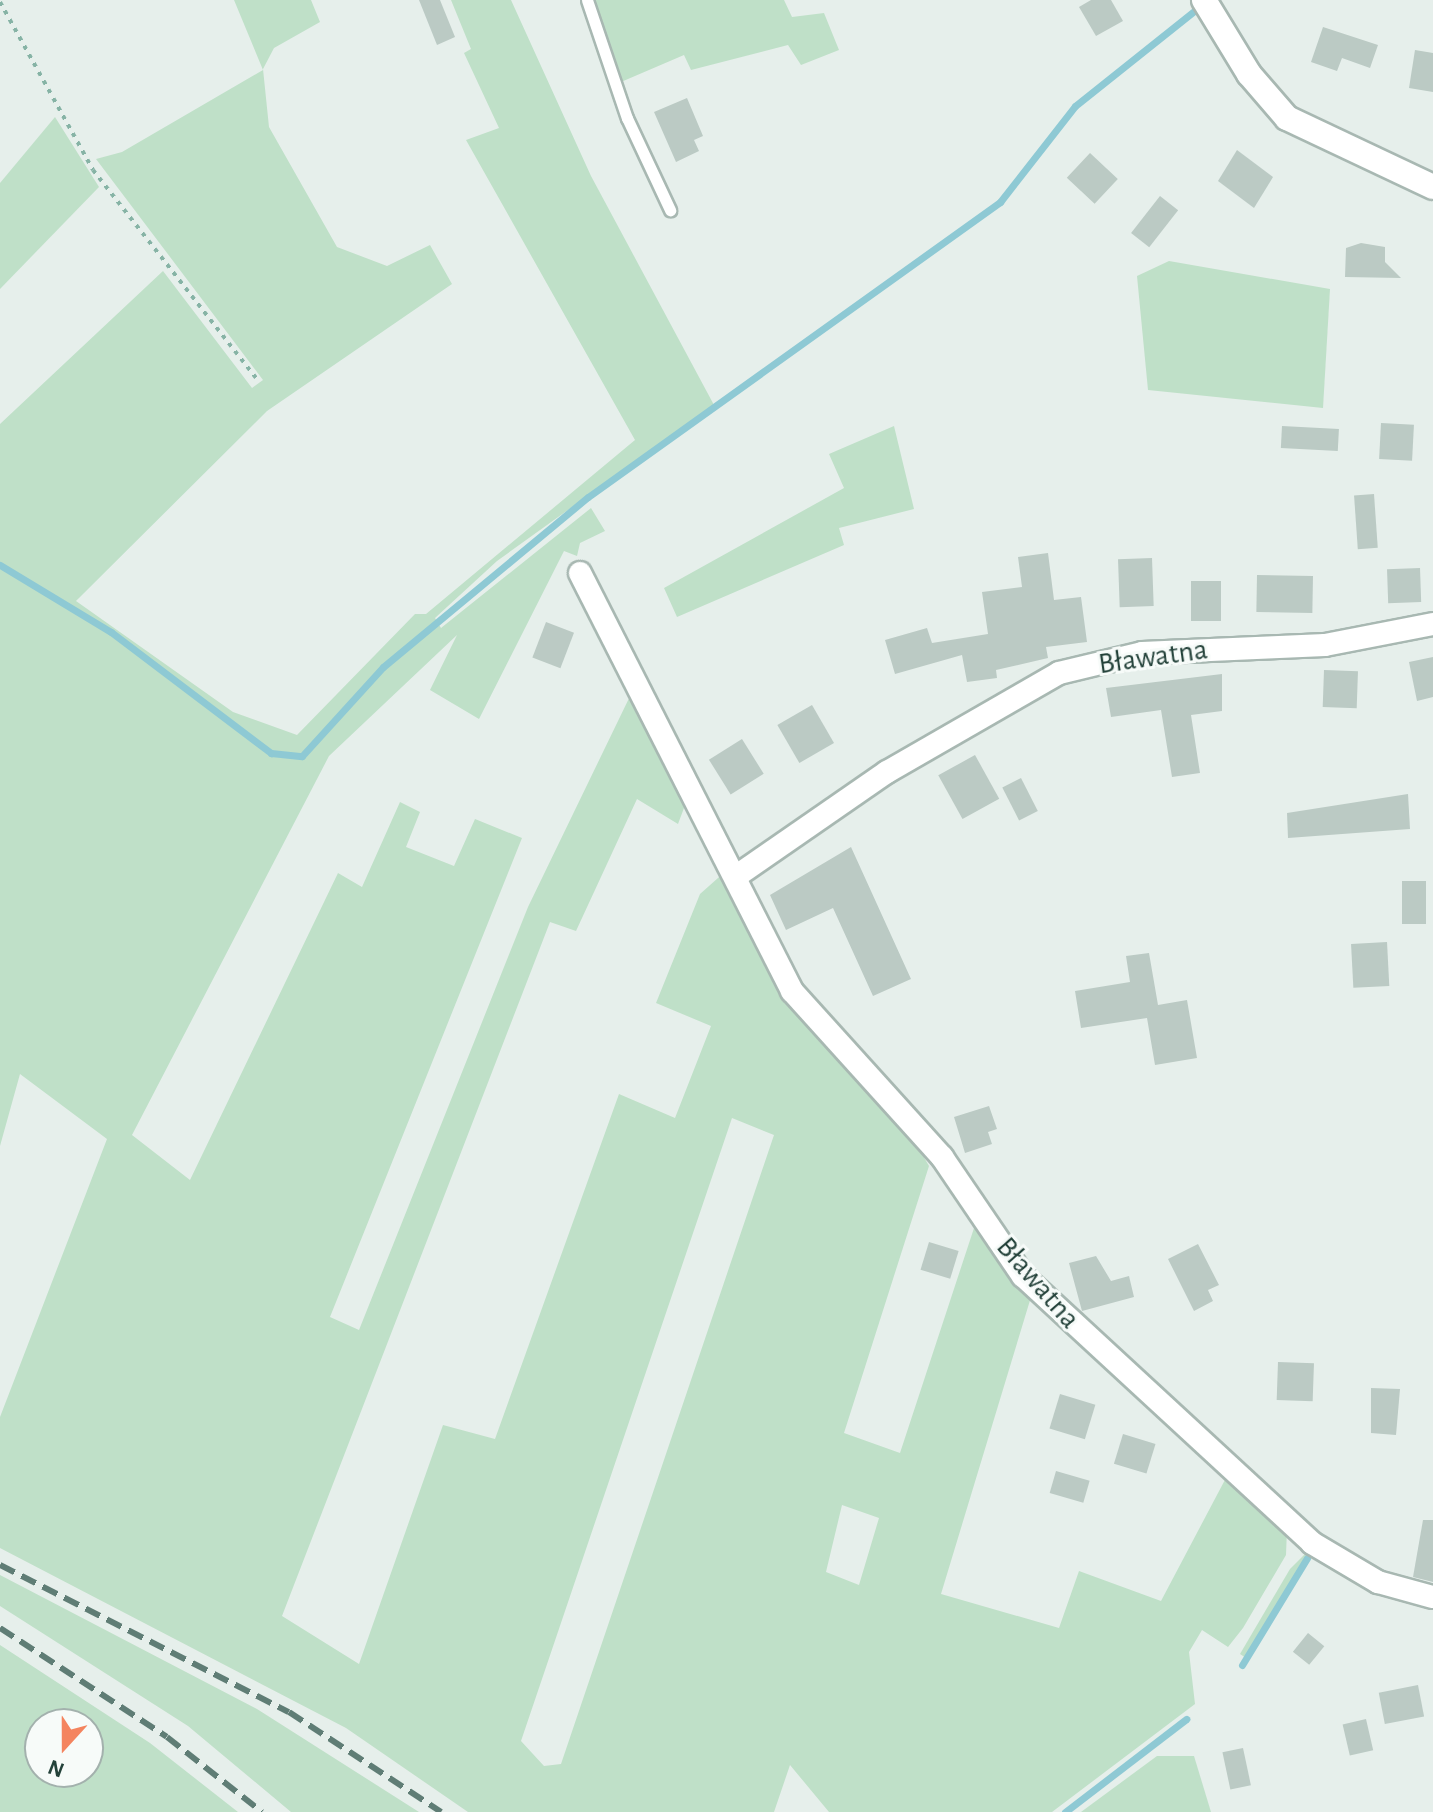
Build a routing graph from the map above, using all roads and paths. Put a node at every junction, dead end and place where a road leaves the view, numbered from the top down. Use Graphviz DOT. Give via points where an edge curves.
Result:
graph roads {
  1 [pos="587,0"];
  2 [pos="0,2"];
  3 [pos="1208,8"];
  4 [pos="1433,187"];
  5 [pos="670,210"];
  6 [pos="256,378"];
  7 [pos="580,573"];
  8 [pos="1433,624"];
  9 [pos="738,875"];
  10 [pos="1433,1597"];
  1 -- 5 [label="lane" via="627,118"];
  2 -- 6 [label="path" via="93,170"];
  3 -- 4 [label="street" via="1287,118"];
  7 -- 9 [label="street, Bławatna"];
  8 -- 9 [label="street, Bławatna" via="1325,645 1142,653 1059,673 887,772"];
  9 -- 10 [label="street, Bławatna" via="758,932 792,991 942,1157 1023,1276 1312,1543 1378,1582"];
}
